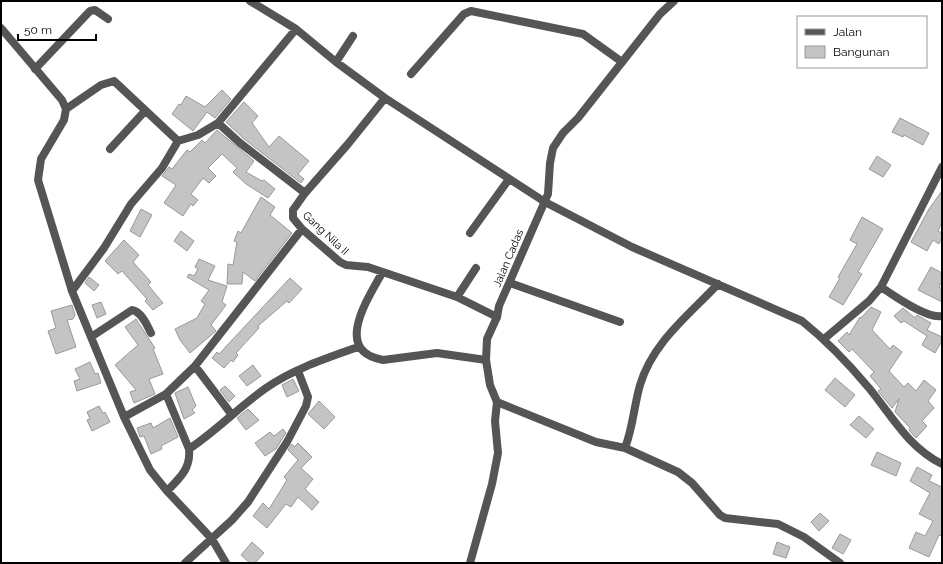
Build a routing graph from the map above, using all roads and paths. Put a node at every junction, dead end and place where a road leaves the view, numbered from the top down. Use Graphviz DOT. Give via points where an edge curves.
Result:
graph roads {
  1 [pos="250,1"];
  2 [pos="674,1"];
  3 [pos="108,19"];
  4 [pos="1,28"];
  5 [pos="296,29"];
  6 [pos="353,36"];
  7 [pos="336,62"];
  8 [pos="622,62"];
  9 [pos="35,69"];
  10 [pos="412,74"];
  11 [pos="385,98"];
  12 [pos="66,109"];
  13 [pos="145,111"];
  14 [pos="218,123"];
  15 [pos="178,141"];
  16 [pos="110,149"];
  17 [pos="942,167"];
  18 [pos="509,179"];
  19 [pos="305,192"];
  20 [pos="544,202"];
  21 [pos="302,229"];
  22 [pos="470,233"];
  23 [pos="476,268"];
  24 [pos="382,273"];
  25 [pos="510,282"];
  26 [pos="718,284"];
  27 [pos="880,287"];
  28 [pos="72,291"];
  29 [pos="457,297"];
  30 [pos="942,316"];
  31 [pos="497,317"];
  32 [pos="620,322"];
  33 [pos="152,333"];
  34 [pos="91,337"];
  35 [pos="824,339"];
  36 [pos="358,347"];
  37 [pos="486,360"];
  38 [pos="195,366"];
  39 [pos="298,371"];
  40 [pos="166,394"];
  41 [pos="496,402"];
  42 [pos="232,415"];
  43 [pos="124,417"];
  44 [pos="625,448"];
  45 [pos="189,449"];
  46 [pos="942,464"];
  47 [pos="167,491"];
  48 [pos="212,539"];
  49 [pos="185,563"];
  50 [pos="226,563"];
  51 [pos="470,563"];
  52 [pos="840,563"];
  1 -- 5 [label="street"];
  2 -- 8 [label="street, Jalan Cadas" via="660,14"];
  3 -- 9 [label="street" via="95,10 90,11"];
  4 -- 9 [label="street"];
  5 -- 7 [label="street"];
  5 -- 14 [label="street"];
  6 -- 7 [label="street"];
  7 -- 11 [label="street"];
  8 -- 10 [label="street" via="583,34 471,11 461,17"];
  8 -- 20 [label="street, Jalan Cadas" via="557,142 551,156 550,184"];
  9 -- 12 [label="street" via="62,100"];
  11 -- 18 [label="street"];
  11 -- 19 [label="street"];
  12 -- 13 [label="street" via="101,84 112,80"];
  12 -- 28 [label="street" via="62,125 41,159 38,180"];
  13 -- 15 [label="street"];
  13 -- 16 [label="street"];
  14 -- 15 [label="street" via="198,135"];
  14 -- 19 [label="street"];
  15 -- 28 [label="street" via="162,168 131,204 104,248"];
  17 -- 27 [label="street"];
  18 -- 20 [label="street"];
  18 -- 22 [label="street"];
  19 -- 21 [label="street, Gang Nila II" via="292,214"];
  20 -- 25 [label="street, Jalan Cadas"];
  20 -- 26 [label="street" via="632,247"];
  21 -- 24 [label="street, Gang Nila II" via="343,264 362,266"];
  21 -- 38 [label="street"];
  23 -- 29 [label="street"];
  24 -- 29 [label="street, Gang Nila II"];
  24 -- 36 [label="street" via="367,300 357,329"];
  25 -- 31 [label="street, Jalan Cadas"];
  25 -- 32 [label="street"];
  26 -- 35 [label="street" via="802,321"];
  26 -- 44 [label="street" via="665,337 648,364 640,385 630,436"];
  27 -- 30 [label="street" via="916,308 934,316"];
  27 -- 35 [label="street" via="869,301"];
  28 -- 34 [label="street"];
  29 -- 31 [label="street, Gang Nila II"];
  31 -- 37 [label="street, Jalan Cadas" via="487,339"];
  33 -- 34 [label="street" via="143,318 132,310"];
  34 -- 43 [label="street"];
  35 -- 46 [label="street" via="869,388 898,428 918,449"];
  36 -- 37 [label="street" via="368,356 383,360 437,353"];
  36 -- 39 [label="street"];
  37 -- 41 [label="street, Jalan Cadas"];
  38 -- 40 [label="street"];
  38 -- 42 [label="street"];
  39 -- 42 [label="street" via="266,388"];
  39 -- 48 [label="street" via="308,397 306,406 287,442 248,502"];
  40 -- 43 [label="street"];
  40 -- 45 [label="street"];
  41 -- 44 [label="street" via="581,437"];
  41 -- 51 [label="street, Jalan Cadas" via="496,466"];
  42 -- 45 [label="street" via="209,436"];
  43 -- 47 [label="street" via="150,470"];
  44 -- 52 [label="street" via="678,472 725,518 778,524 804,537"];
  45 -- 47 [label="street" via="184,474"];
  47 -- 48 [label="street"];
  48 -- 49 [label="street"];
  48 -- 50 [label="street"];
}
